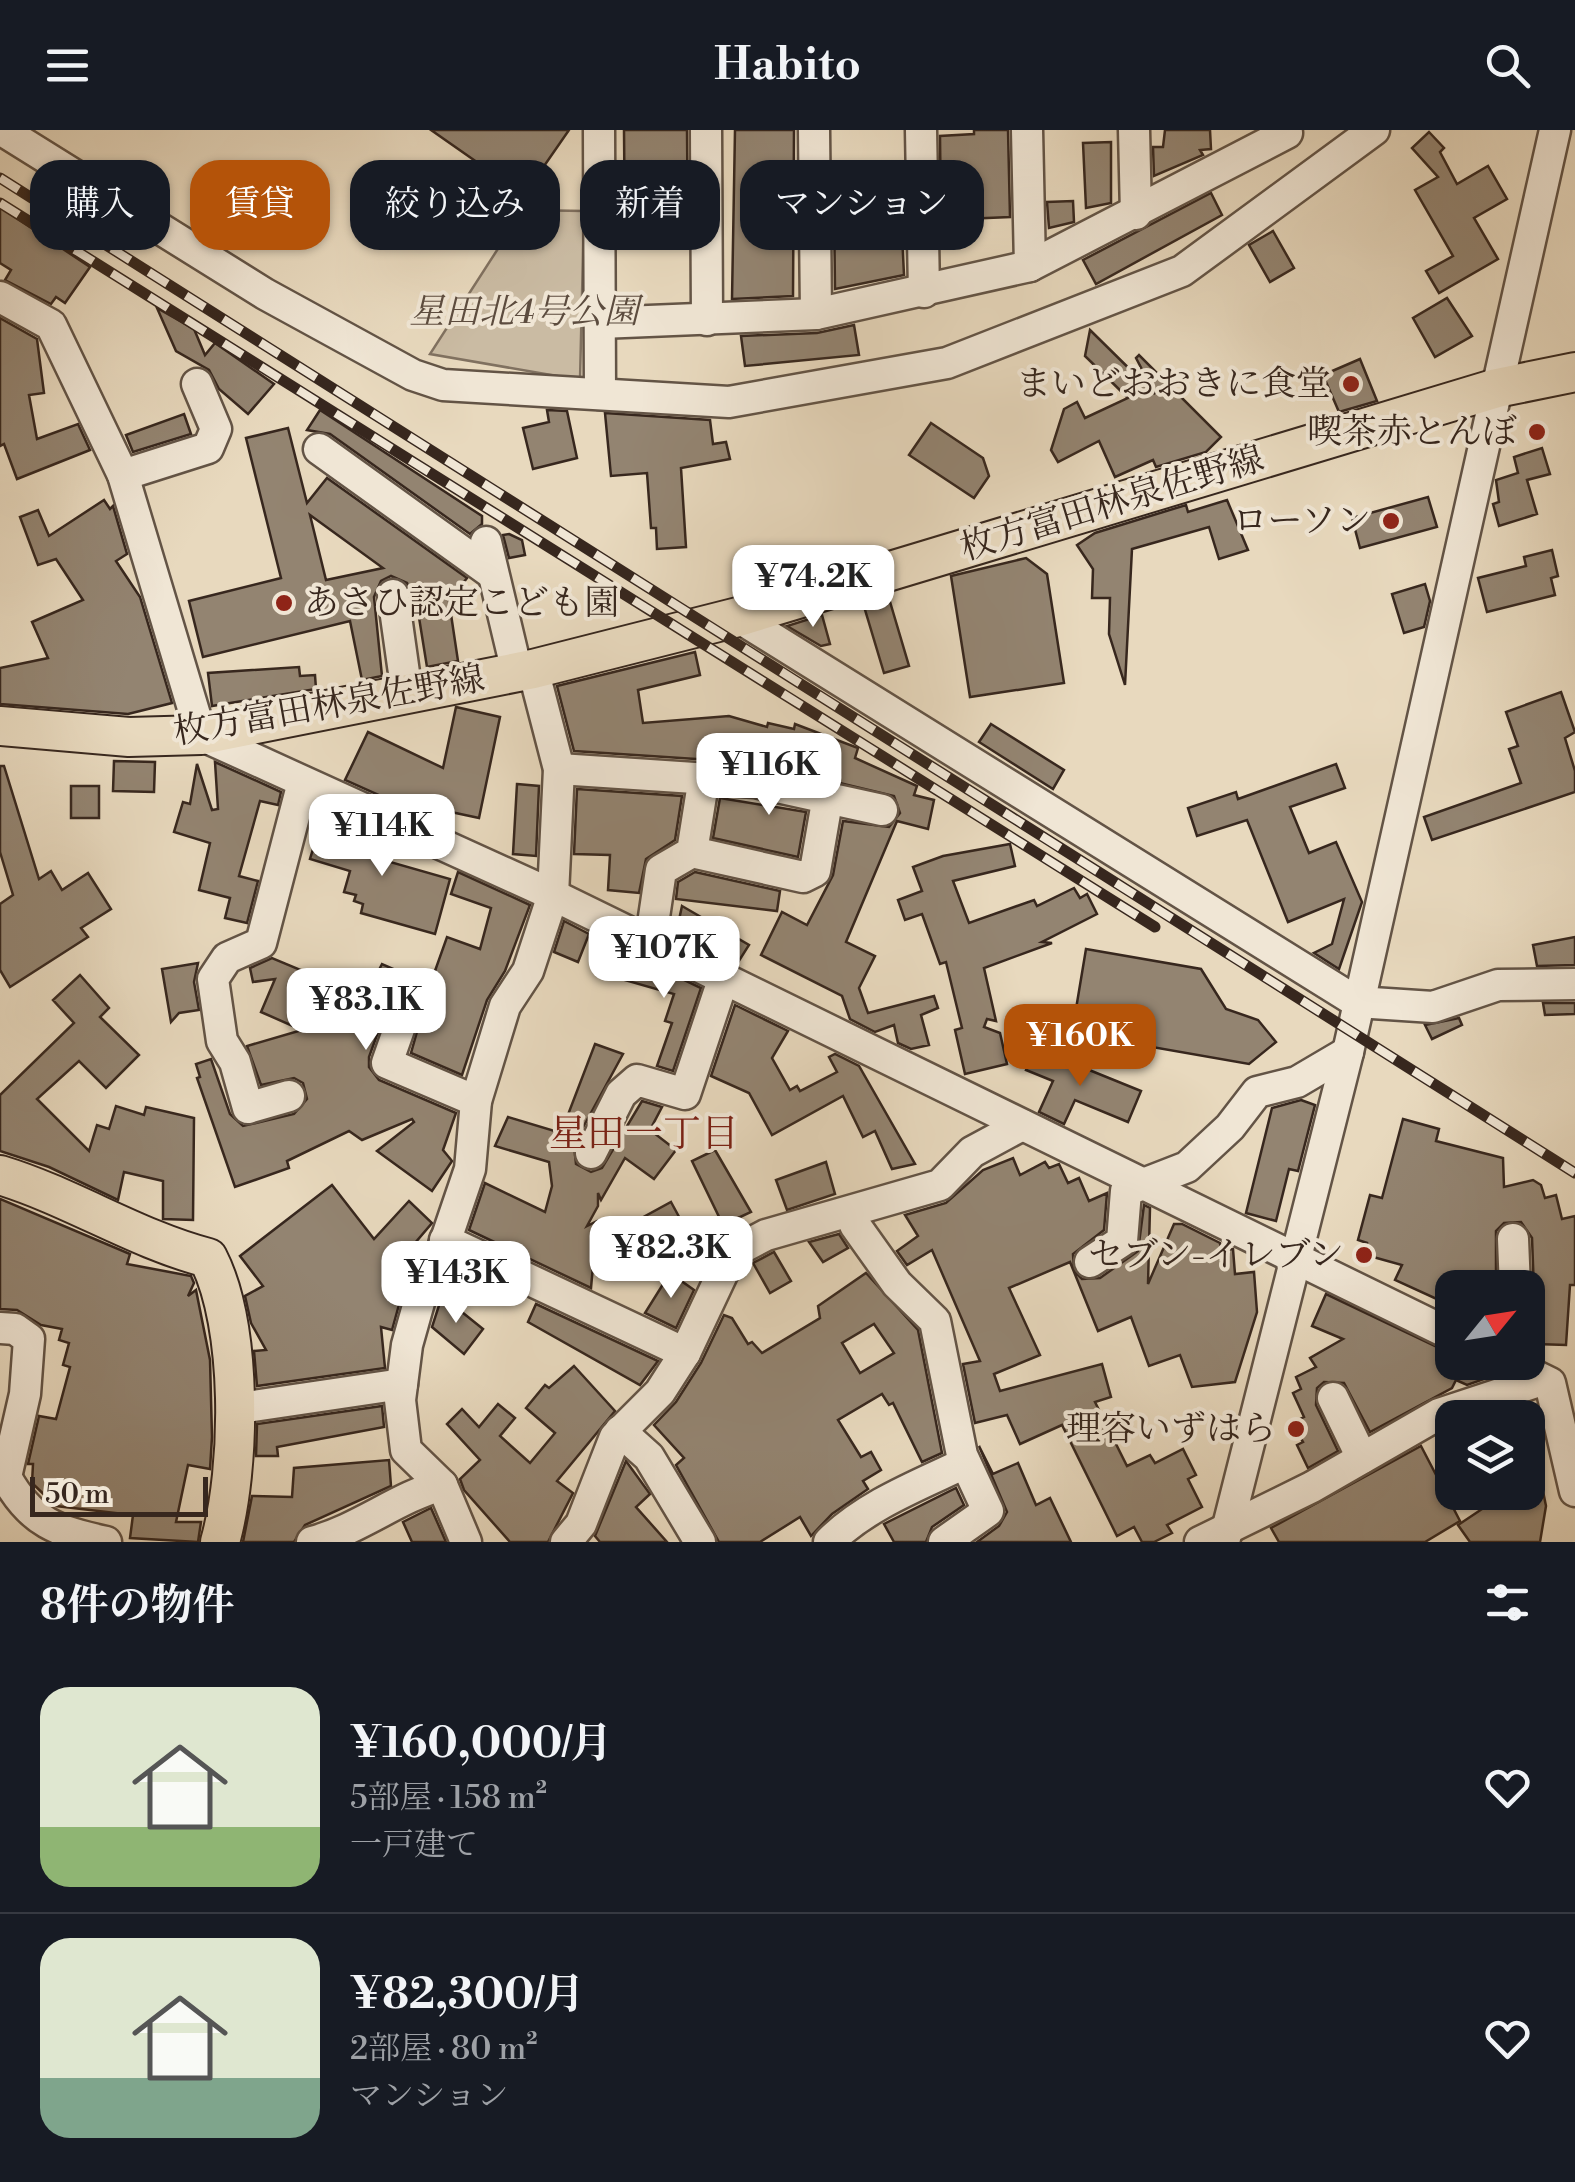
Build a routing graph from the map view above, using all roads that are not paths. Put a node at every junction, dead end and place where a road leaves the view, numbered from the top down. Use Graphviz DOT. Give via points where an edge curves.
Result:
graph roads {
  1 [pos="2,130"];
  2 [pos="599,130"];
  3 [pos="706,130"];
  4 [pos="814,130"];
  5 [pos="921,130"];
  6 [pos="1027,130"];
  7 [pos="1134,130"];
  8 [pos="1374,130"];
  9 [pos="1555,130"];
  10 [pos="1287,133"];
  11 [pos="1239,143"];
  12 [pos="1136,214"];
  13 [pos="1030,266"];
  14 [pos="924,292"];
  15 [pos="0,298"];
  16 [pos="816,314"];
  17 [pos="707,320"];
  18 [pos="600,323"];
  19 [pos="1575,372"];
  20 [pos="197,384"];
  21 [pos="1497,388"];
  22 [pos="600,394"];
  23 [pos="319,449"];
  24 [pos="123,475"];
  25 [pos="486,542"];
  26 [pos="493,574"];
  27 [pos="393,595"];
  28 [pos="738,617"];
  29 [pos="525,671"];
  30 [pos="407,694"];
  31 [pos="0,726"];
  32 [pos="201,734"];
  33 [pos="558,769"];
  34 [pos="704,778"];
  35 [pos="303,782"];
  36 [pos="828,796"];
  37 [pos="882,810"];
  38 [pos="692,852"];
  39 [pos="553,896"];
  40 [pos="650,944"];
  41 [pos="722,980"];
  42 [pos="1575,984"];
  43 [pos="1357,1002"];
  44 [pos="392,1023"];
  45 [pos="1348,1052"];
  46 [pos="289,1096"];
  47 [pos="476,1101"];
  48 [pos="1015,1129"];
  49 [pos="593,1134"];
  50 [pos="0,1175"];
  51 [pos="1135,1187"];
  52 [pos="852,1212"];
  53 [pos="1513,1238"];
  54 [pos="444,1240"];
  55 [pos="1299,1256"];
  56 [pos="1090,1262"];
  57 [pos="1514,1270"];
  58 [pos="1435,1326"];
  59 [pos="0,1328"];
  60 [pos="685,1353"];
  61 [pos="1519,1380"];
  62 [pos="1538,1380"];
  63 [pos="401,1392"];
  64 [pos="1333,1398"];
  65 [pos="233,1409"];
  66 [pos="620,1431"];
  67 [pos="1362,1458"];
  68 [pos="966,1463"];
  69 [pos="1573,1474"];
  70 [pos="3,1477"];
  71 [pos="442,1485"];
  72 [pos="1228,1536"];
  73 [pos="106,1542"];
  74 [pos="220,1542"];
  75 [pos="312,1542"];
  76 [pos="466,1542"];
  77 [pos="566,1542"];
  78 [pos="700,1542"];
  79 [pos="829,1542"];
  80 [pos="944,1542"];
  1 -- 22 [label="street" via="266,294 413,374 443,385"];
  2 -- 18 [label="street"];
  3 -- 17 [label="street"];
  4 -- 16 [label="street"];
  5 -- 14 [label="street"];
  6 -- 13 [label="street"];
  7 -- 12 [label="street"];
  8 -- 22 [label="street" via="1182,271 948,363 729,402"];
  9 -- 21 [label="street"];
  10 -- 11 [label="street"];
  11 -- 12 [label="street"];
  12 -- 13 [label="street"];
  13 -- 14 [label="street"];
  14 -- 16 [label="street"];
  15 -- 24 [label="street" via="51,324"];
  16 -- 17 [label="street"];
  17 -- 18 [label="street"];
  18 -- 22 [label="street"];
  19 -- 21 [label="main road, 枚方富田林泉佐野線"];
  20 -- 24 [label="street" via="216,429 208,448"];
  21 -- 28 [label="main road, 枚方富田林泉佐野線"];
  21 -- 43 [label="street"];
  23 -- 26 [label="street"];
  24 -- 32 [label="street"];
  25 -- 26 [label="street"];
  26 -- 29 [label="street"];
  27 -- 30 [label="street"];
  28 -- 29 [label="main road, 枚方富田林泉佐野線"];
  28 -- 43 [label="street"];
  29 -- 30 [label="main road, 枚方富田林泉佐野線"];
  29 -- 33 [label="street"];
  30 -- 32 [label="main road, 枚方富田林泉佐野線"];
  31 -- 32 [label="main road, 枚方富田林泉佐野線" via="129,737"];
  32 -- 35 [label="street"];
  33 -- 34 [label="street"];
  33 -- 39 [label="street"];
  34 -- 36 [label="street"];
  34 -- 38 [label="street"];
  35 -- 39 [label="street"];
  35 -- 46 [label="street" via="261,944 227,958 213,979 214,1043 236,1062 248,1108"];
  36 -- 37 [label="street"];
  36 -- 38 [label="street" via="815,871 803,877"];
  38 -- 40 [label="street" via="661,870"];
  39 -- 40 [label="street"];
  39 -- 47 [label="street" via="528,971 505,1006"];
  40 -- 41 [label="street"];
  41 -- 48 [label="street"];
  41 -- 49 [label="street" via="698,1088 686,1094 637,1080"];
  42 -- 43 [label="street" via="1498,985 1433,1007"];
  43 -- 45 [label="street"];
  44 -- 47 [label="street" via="386,1063"];
  45 -- 51 [label="street" via="1297,1082 1257,1092 1187,1167"];
  45 -- 55 [label="street"];
  47 -- 54 [label="street" via="470,1168"];
  48 -- 51 [label="street"];
  48 -- 52 [label="street" via="972,1152 940,1184"];
  50 -- 65 [label="main road" via="43,1188 124,1230 208,1258 222,1284"];
  51 -- 55 [label="street"];
  51 -- 56 [label="street" via="1122,1241"];
  52 -- 60 [label="street" via="766,1235 732,1252"];
  52 -- 68 [label="street" via="854,1225 897,1284 935,1321"];
  53 -- 57 [label="street"];
  54 -- 60 [label="street"];
  54 -- 63 [label="street" via="427,1274"];
  55 -- 58 [label="street"];
  55 -- 72 [label="street"];
  59 -- 70 [label="street" via="28,1339 25,1394"];
  60 -- 66 [label="street" via="660,1392"];
  61 -- 67 [label="street"];
  62 -- 69 [label="street"];
  63 -- 65 [label="street"];
  63 -- 71 [label="street" via="406,1450"];
  64 -- 67 [label="street"];
  65 -- 74 [label="main road"];
  66 -- 77 [label="street" via="581,1524"];
  66 -- 78 [label="street" via="648,1457"];
  67 -- 72 [label="street"];
  68 -- 79 [label="street" via="844,1526"];
  68 -- 80 [label="street" via="988,1511"];
  70 -- 73 [label="street" via="34,1515 60,1531"];
  71 -- 75 [label="street"];
  71 -- 76 [label="street"];
}
